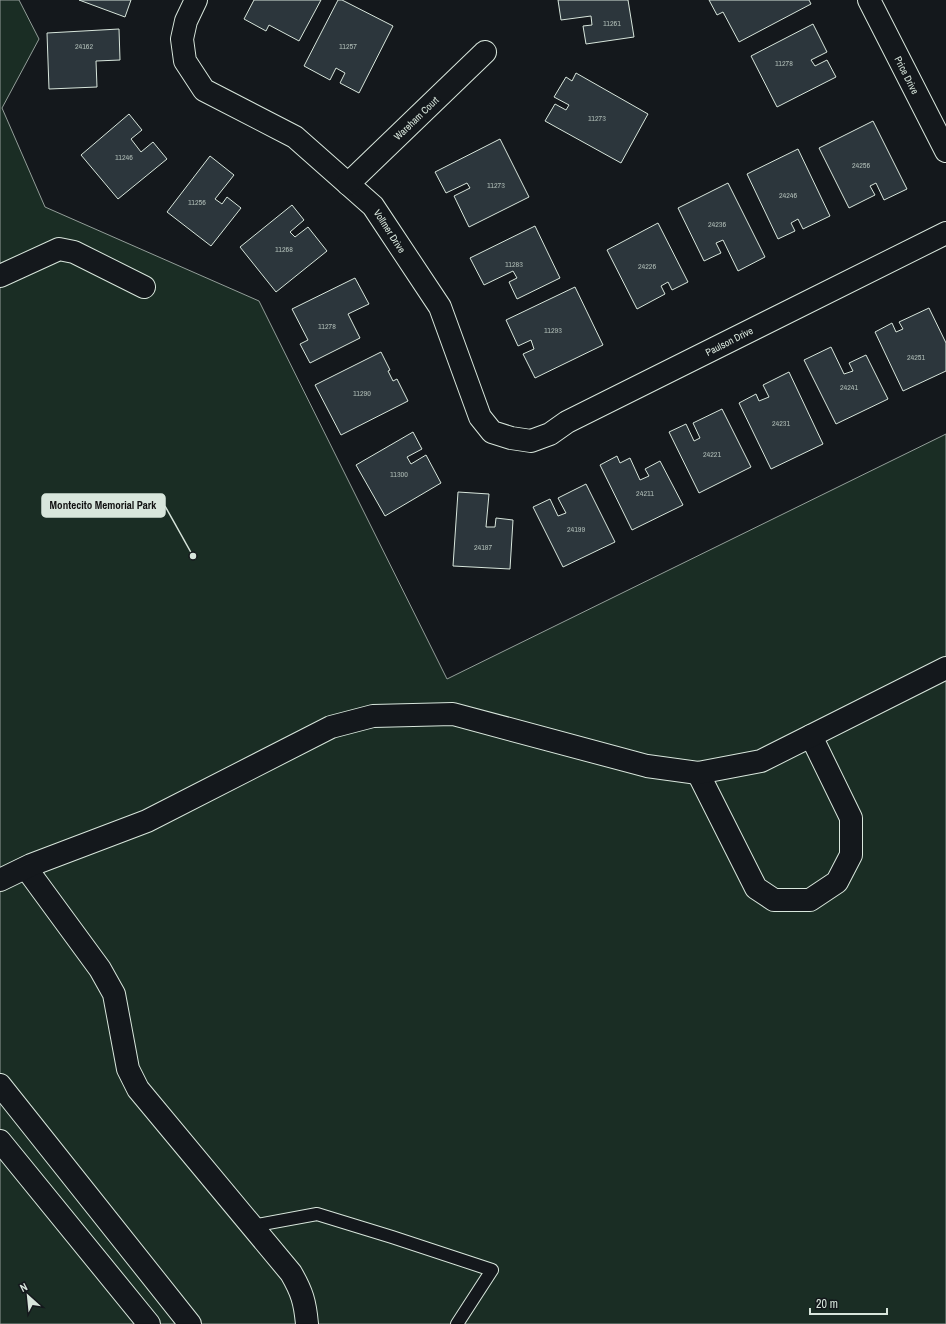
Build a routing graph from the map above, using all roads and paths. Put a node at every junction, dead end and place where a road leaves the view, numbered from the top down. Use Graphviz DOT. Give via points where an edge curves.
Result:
graph roads {
  1 [pos="196,0"];
  2 [pos="869,0"];
  3 [pos="485,52"];
  4 [pos="946,151"];
  5 [pos="348,184"];
  6 [pos="946,233"];
  7 [pos="0,276"];
  8 [pos="144,287"];
  9 [pos="511,438"];
  10 [pos="946,668"];
  11 [pos="811,736"];
  12 [pos="698,773"];
  13 [pos="26,868"];
  14 [pos="0,880"];
  15 [pos="0,1084"];
  16 [pos="0,1141"];
  17 [pos="252,1226"];
  18 [pos="149,1324"];
  19 [pos="190,1324"];
  20 [pos="307,1324"];
  21 [pos="457,1324"];
  1 -- 5 [label="street, Vollmer Drive" via="186,21 182,39 185,61 204,90 295,137"];
  2 -- 4 [label="street, Price Drive"];
  3 -- 5 [label="street, Wareham Court"];
  5 -- 9 [label="street, Vollmer Drive" via="373,206 440,307 480,417 492,432"];
  6 -- 9 [label="street, Paulson Drive" via="567,422 550,434 532,441"];
  7 -- 8 [label="street" via="59,249 74,252"];
  10 -- 11 [label="street"];
  11 -- 12 [label="street" via="762,761"];
  11 -- 12 [label="street" via="851,818 851,855 837,882 810,900 774,900 756,888"];
  12 -- 13 [label="street" via="647,766 454,714 373,716 331,727 147,821"];
  13 -- 14 [label="street"];
  13 -- 17 [label="street" via="100,970 114,994 128,1069 138,1089"];
  15 -- 19 [label="street"];
  16 -- 18 [label="street"];
  17 -- 20 [label="street" via="291,1273 301,1290"];
  17 -- 21 [label="lane" via="317,1214 492,1270"];
}
